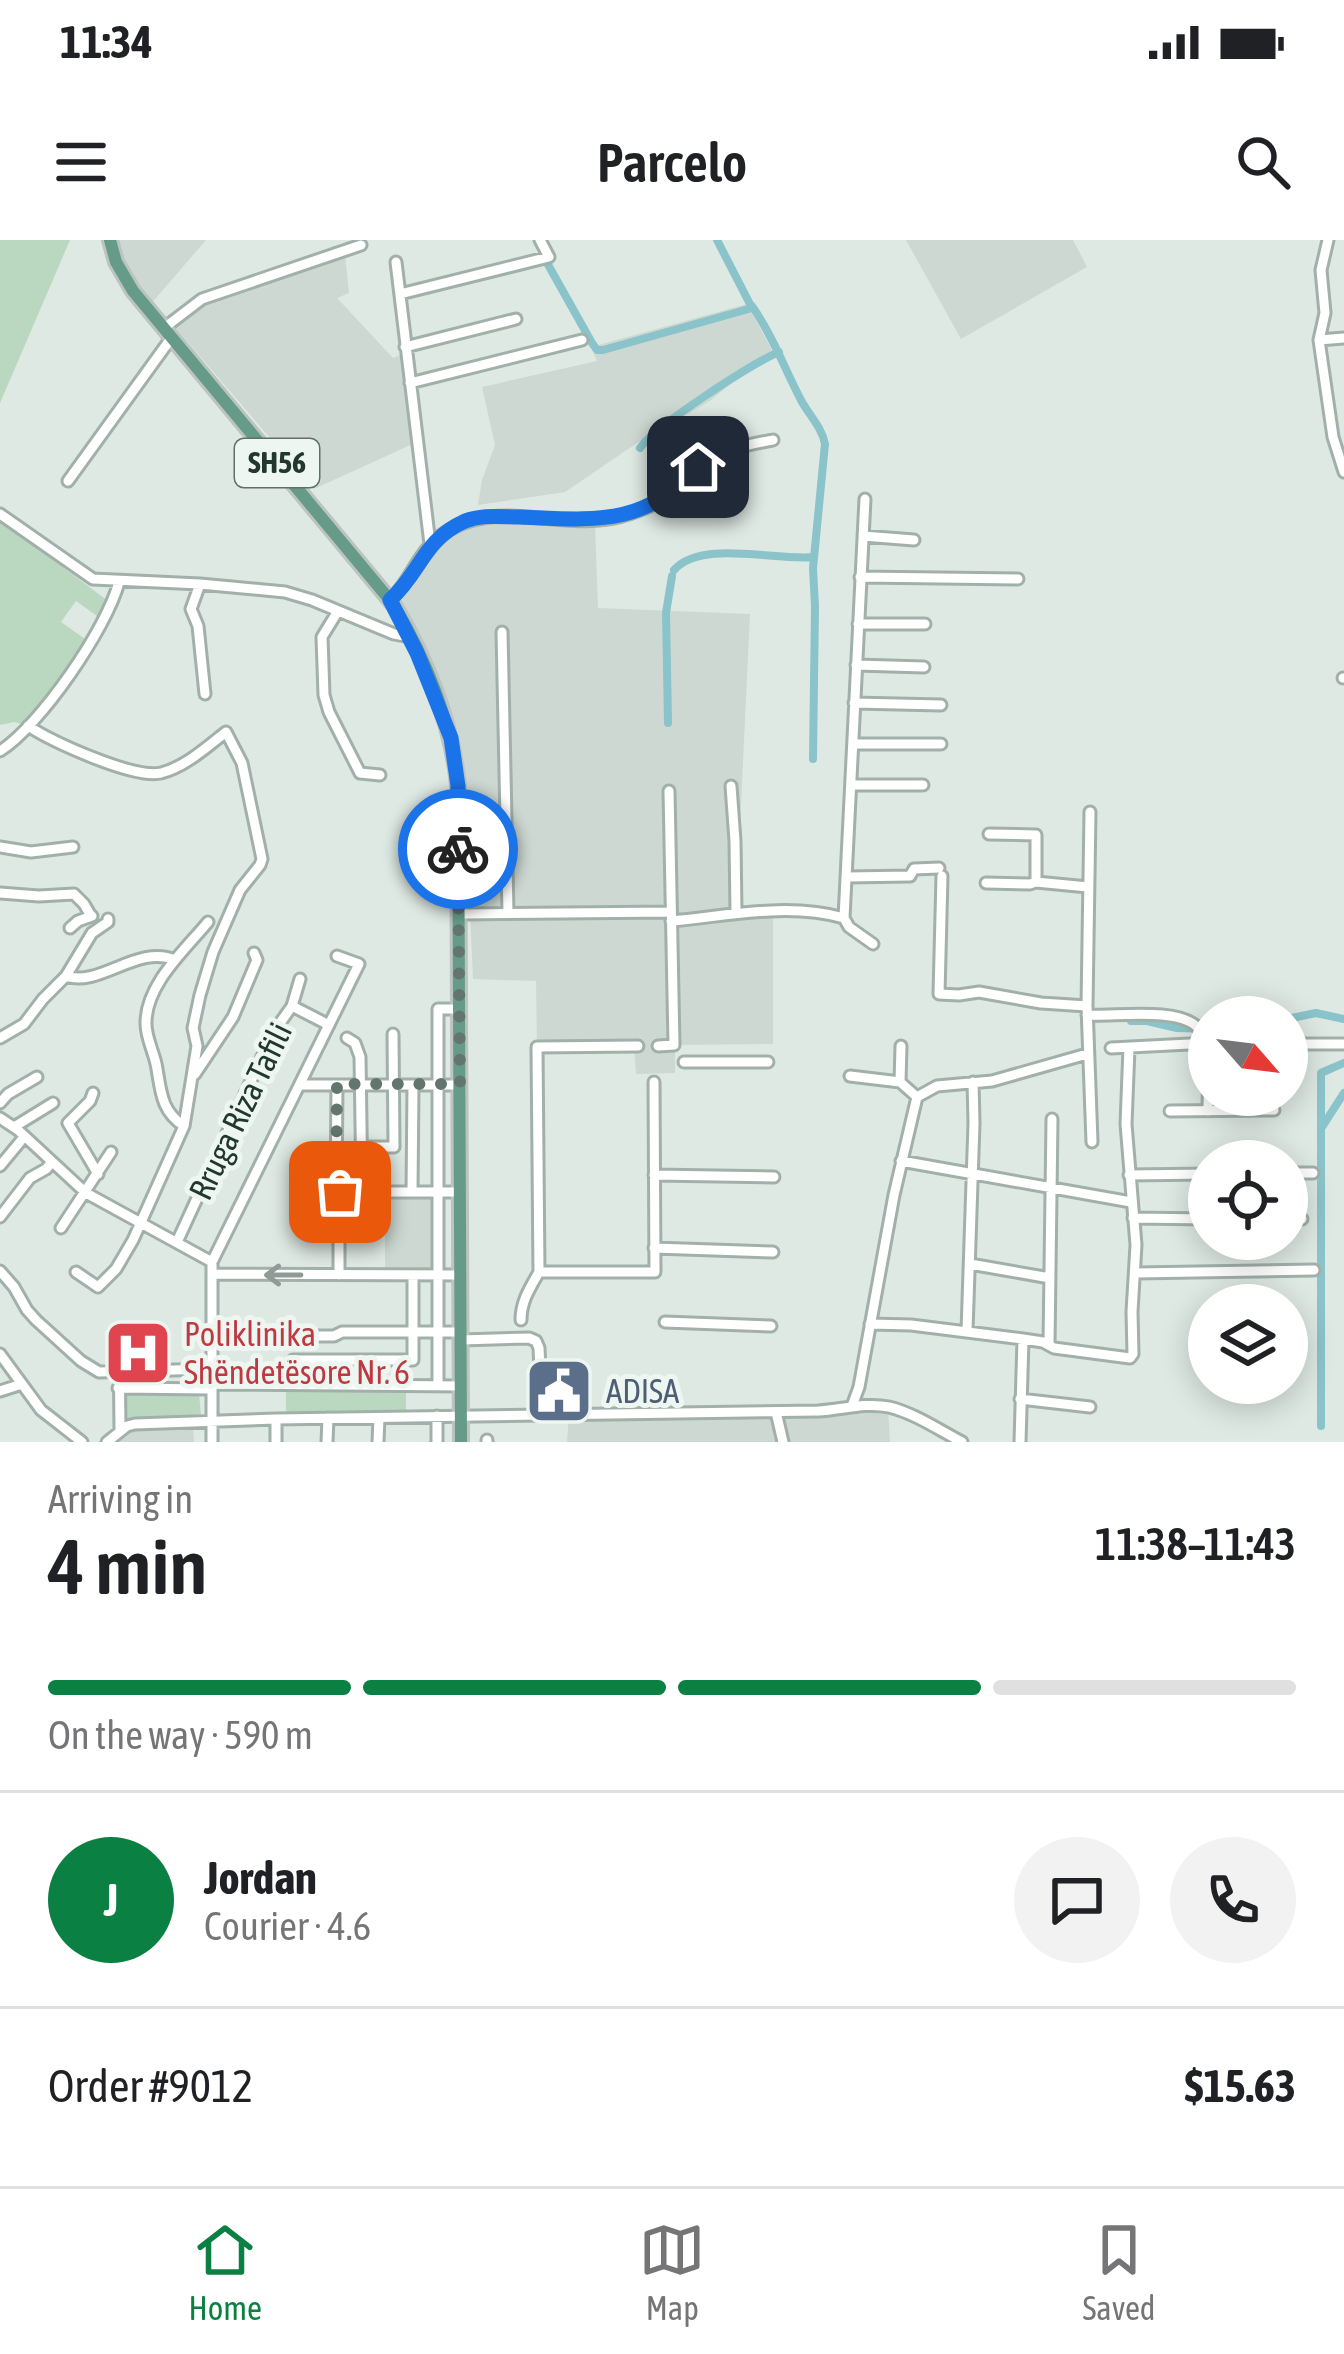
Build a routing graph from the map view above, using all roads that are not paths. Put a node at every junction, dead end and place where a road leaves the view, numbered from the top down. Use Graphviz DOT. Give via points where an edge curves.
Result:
graph roads {
  1 [pos="110,240"];
  2 [pos="540,240"];
  3 [pos="1328,240"];
  4 [pos="361,244"];
  5 [pos="396,262"];
  6 [pos="400,294"];
  7 [pos="516,319"];
  8 [pos="168,332"];
  9 [pos="1344,338"];
  10 [pos="582,340"];
  11 [pos="1319,340"];
  12 [pos="405,347"];
  13 [pos="410,383"];
  14 [pos="773,440"];
  15 [pos="1344,472"];
  16 [pos="68,482"];
  17 [pos="866,499"];
  18 [pos="0,514"];
  19 [pos="863,536"];
  20 [pos="914,540"];
  21 [pos="430,544"];
  22 [pos="860,577"];
  23 [pos="1018,579"];
  24 [pos="119,582"];
  25 [pos="200,584"];
  26 [pos="390,600"];
  27 [pos="338,610"];
  28 [pos="858,624"];
  29 [pos="925,624"];
  30 [pos="502,632"];
  31 [pos="410,637"];
  32 [pos="856,665"];
  33 [pos="924,667"];
  34 [pos="205,694"];
  35 [pos="854,704"];
  36 [pos="941,705"];
  37 [pos="28,726"];
  38 [pos="853,744"];
  39 [pos="940,744"];
  40 [pos="3,745"];
  41 [pos="380,775"];
  42 [pos="731,785"];
  43 [pos="852,785"];
  44 [pos="923,785"];
  45 [pos="669,791"];
  46 [pos="1090,812"];
  47 [pos="989,834"];
  48 [pos="0,847"];
  49 [pos="73,847"];
  50 [pos="848,877"];
  51 [pos="1036,882"];
  52 [pos="986,883"];
  53 [pos="1088,887"];
  54 [pos="0,893"];
  55 [pos="736,912"];
  56 [pos="508,913"];
  57 [pos="459,914"];
  58 [pos="91,916"];
  59 [pos="671,916"];
  60 [pos="844,918"];
  61 [pos="208,922"];
  62 [pos="70,928"];
  63 [pos="873,944"];
  64 [pos="254,953"];
  65 [pos="337,956"];
  66 [pos="176,961"];
  67 [pos="66,976"];
  68 [pos="300,979"];
  69 [pos="292,1006"];
  70 [pos="459,1009"];
  71 [pos="1087,1010"];
  72 [pos="1188,1021"];
  73 [pos="329,1025"];
  74 [pos="392,1034"];
  75 [pos="0,1038"];
  76 [pos="347,1038"];
  77 [pos="1188,1043"];
  78 [pos="1308,1044"];
  79 [pos="1344,1044"];
  80 [pos="638,1046"];
  81 [pos="658,1046"];
  82 [pos="901,1046"];
  83 [pos="1112,1048"];
  84 [pos="1130,1048"];
  85 [pos="1087,1054"];
  86 [pos="684,1062"];
  87 [pos="768,1062"];
  88 [pos="192,1076"];
  89 [pos="850,1076"];
  90 [pos="37,1077"];
  91 [pos="654,1082"];
  92 [pos="900,1082"];
  93 [pos="973,1082"];
  94 [pos="300,1084"];
  95 [pos="337,1084"];
  96 [pos="362,1084"];
  97 [pos="392,1084"];
  98 [pos="413,1084"];
  99 [pos="460,1084"];
  100 [pos="438,1085"];
  101 [pos="5,1089"];
  102 [pos="93,1093"];
  103 [pos="917,1097"];
  104 [pos="0,1103"];
  105 [pos="53,1103"];
  106 [pos="1170,1111"];
  107 [pos="1188,1111"];
  108 [pos="0,1118"];
  109 [pos="1052,1119"];
  110 [pos="184,1126"];
  111 [pos="14,1127"];
  112 [pos="24,1137"];
  113 [pos="438,1138"];
  114 [pos="460,1138"];
  115 [pos="1092,1142"];
  116 [pos="362,1147"];
  117 [pos="111,1152"];
  118 [pos="901,1161"];
  119 [pos="52,1162"];
  120 [pos="0,1166"];
  121 [pos="1308,1173"];
  122 [pos="1313,1173"];
  123 [pos="98,1174"];
  124 [pos="654,1174"];
  125 [pos="1129,1174"];
  126 [pos="1188,1174"];
  127 [pos="972,1175"];
  128 [pos="774,1177"];
  129 [pos="1051,1188"];
  130 [pos="297,1192"];
  131 [pos="338,1192"];
  132 [pos="362,1192"];
  133 [pos="412,1192"];
  134 [pos="438,1192"];
  135 [pos="460,1192"];
  136 [pos="86,1193"];
  137 [pos="1131,1202"];
  138 [pos="0,1217"];
  139 [pos="1133,1218"];
  140 [pos="1188,1219"];
  141 [pos="142,1223"];
  142 [pos="61,1228"];
  143 [pos="438,1234"];
  144 [pos="460,1234"];
  145 [pos="177,1242"];
  146 [pos="654,1248"];
  147 [pos="773,1252"];
  148 [pos="970,1264"];
  149 [pos="212,1268"];
  150 [pos="1314,1270"];
  151 [pos="0,1271"];
  152 [pos="76,1272"];
  153 [pos="539,1272"];
  154 [pos="1136,1273"];
  155 [pos="339,1275"];
  156 [pos="413,1275"];
  157 [pos="438,1275"];
  158 [pos="461,1275"];
  159 [pos="1049,1278"];
  160 [pos="665,1322"];
  161 [pos="870,1324"];
  162 [pos="771,1326"];
  163 [pos="967,1331"];
  164 [pos="362,1332"];
  165 [pos="413,1332"];
  166 [pos="438,1332"];
  167 [pos="119,1335"];
  168 [pos="461,1335"];
  169 [pos="251,1336"];
  170 [pos="522,1338"];
  171 [pos="1023,1339"];
  172 [pos="1048,1345"];
  173 [pos="0,1354"];
  174 [pos="293,1360"];
  175 [pos="326,1360"];
  176 [pos="361,1360"];
  177 [pos="383,1360"];
  178 [pos="212,1369"];
  179 [pos="118,1370"];
  180 [pos="22,1384"];
  181 [pos="326,1386"];
  182 [pos="383,1386"];
  183 [pos="438,1386"];
  184 [pos="461,1386"];
  185 [pos="212,1387"];
  186 [pos="118,1388"];
  187 [pos="0,1391"];
  188 [pos="1020,1399"];
  189 [pos="852,1406"];
  190 [pos="1090,1407"];
  191 [pos="776,1412"];
  192 [pos="461,1415"];
  193 [pos="542,1415"];
  194 [pos="437,1417"];
  195 [pos="328,1418"];
  196 [pos="379,1418"];
  197 [pos="276,1419"];
  198 [pos="212,1421"];
  199 [pos="120,1431"];
  200 [pos="82,1442"];
  201 [pos="107,1442"];
  202 [pos="212,1442"];
  203 [pos="276,1442"];
  204 [pos="327,1442"];
  205 [pos="378,1442"];
  206 [pos="437,1442"];
  207 [pos="461,1442"];
  208 [pos="783,1442"];
  209 [pos="962,1442"];
  210 [pos="1020,1442"];
  1 -- 8 [label="main road, SH56" via="124,278"];
  2 -- 6 [label="street" via="549,257"];
  3 -- 11 [label="street"];
  4 -- 8 [label="street" via="202,299"];
  5 -- 6 [label="street"];
  6 -- 12 [label="street"];
  7 -- 12 [label="street"];
  8 -- 16 [label="street"];
  8 -- 26 [label="main road, SH56"];
  9 -- 11 [label="street"];
  10 -- 13 [label="street"];
  11 -- 15 [label="street"];
  12 -- 13 [label="street"];
  13 -- 21 [label="street"];
  14 -- 21 [label="street" via="725,452 628,515 484,516"];
  17 -- 19 [label="street"];
  18 -- 24 [label="street" via="88,576"];
  19 -- 20 [label="street"];
  19 -- 22 [label="street"];
  21 -- 26 [label="street"];
  22 -- 23 [label="street"];
  22 -- 28 [label="street"];
  24 -- 25 [label="street"];
  24 -- 37 [label="street" via="88,648"];
  25 -- 27 [label="street" via="285,592"];
  25 -- 34 [label="street" via="191,609"];
  26 -- 31 [label="main road, SH56"];
  27 -- 31 [label="street"];
  27 -- 41 [label="street" via="322,637 325,699 358,770"];
  28 -- 29 [label="street"];
  28 -- 32 [label="street"];
  30 -- 56 [label="street"];
  31 -- 57 [label="main road, SH56" via="454,754"];
  32 -- 33 [label="street"];
  32 -- 35 [label="street"];
  35 -- 36 [label="street"];
  35 -- 38 [label="street"];
  37 -- 40 [label="street"];
  37 -- 88 [label="street" via="143,773 177,766 226,732 239,753 262,859 213,952 194,1020"];
  38 -- 39 [label="street"];
  38 -- 43 [label="street"];
  42 -- 55 [label="street"];
  43 -- 44 [label="street"];
  43 -- 50 [label="street"];
  45 -- 59 [label="street"];
  46 -- 53 [label="street"];
  47 -- 51 [label="street" via="1036,835"];
  48 -- 49 [label="street"];
  50 -- 60 [label="street"];
  50 -- 71 [label="street" via="940,872 939,994 980,992"];
  51 -- 52 [label="street"];
  51 -- 53 [label="street"];
  53 -- 71 [label="street"];
  54 -- 58 [label="street" via="74,894"];
  55 -- 59 [label="street"];
  55 -- 60 [label="street"];
  56 -- 57 [label="street"];
  56 -- 59 [label="street"];
  57 -- 70 [label="main road, SH56"];
  58 -- 62 [label="street"];
  58 -- 67 [label="street" via="108,922"];
  59 -- 81 [label="street" via="674,1046"];
  60 -- 63 [label="street"];
  61 -- 66 [label="street"];
  64 -- 88 [label="street" via="238,1008"];
  65 -- 73 [label="street" via="359,964"];
  66 -- 67 [label="street" via="157,956"];
  66 -- 110 [label="street" via="154,992 146,1022 165,1106"];
  67 -- 75 [label="street" via="24,1024"];
  68 -- 69 [label="street, Rruga Riza Tafili"];
  69 -- 73 [label="street"];
  69 -- 145 [label="street, Rruga Riza Tafili"];
  70 -- 99 [label="main road, SH56"];
  70 -- 100 [label="street" via="438,1010"];
  71 -- 72 [label="street"];
  71 -- 85 [label="street"];
  73 -- 94 [label="street"];
  74 -- 97 [label="street"];
  76 -- 96 [label="street" via="359,1051"];
  77 -- 84 [label="street"];
  78 -- 79 [label="street"];
  80 -- 153 [label="street" via="537,1047"];
  82 -- 92 [label="street"];
  83 -- 84 [label="street"];
  84 -- 125 [label="street"];
  85 -- 93 [label="street"];
  85 -- 115 [label="street"];
  86 -- 87 [label="street"];
  88 -- 110 [label="street"];
  89 -- 92 [label="street"];
  90 -- 104 [label="street"];
  91 -- 124 [label="street"];
  92 -- 103 [label="street"];
  93 -- 103 [label="street"];
  93 -- 127 [label="street"];
  94 -- 95 [label="street"];
  94 -- 149 [label="street"];
  95 -- 96 [label="street"];
  95 -- 131 [label="street"];
  96 -- 97 [label="street"];
  96 -- 116 [label="street"];
  97 -- 98 [label="street"];
  97 -- 116 [label="street" via="394,1147"];
  98 -- 100 [label="street"];
  98 -- 133 [label="street"];
  99 -- 100 [label="street"];
  99 -- 114 [label="main road, SH56"];
  100 -- 113 [label="street"];
  101 -- 104 [label="street"];
  102 -- 123 [label="street" via="68,1123"];
  103 -- 118 [label="street"];
  105 -- 111 [label="street"];
  106 -- 107 [label="street"];
  108 -- 111 [label="street"];
  109 -- 129 [label="street"];
  110 -- 141 [label="street"];
  111 -- 112 [label="street"];
  112 -- 119 [label="street"];
  112 -- 120 [label="street"];
  113 -- 114 [label="street"];
  113 -- 134 [label="street"];
  114 -- 135 [label="main road, SH56"];
  116 -- 132 [label="street"];
  117 -- 123 [label="street"];
  118 -- 127 [label="street"];
  118 -- 161 [label="street"];
  119 -- 136 [label="street"];
  119 -- 138 [label="street"];
  121 -- 122 [label="street"];
  123 -- 136 [label="street"];
  124 -- 128 [label="street"];
  124 -- 146 [label="street"];
  125 -- 126 [label="street"];
  125 -- 137 [label="street"];
  127 -- 129 [label="street"];
  127 -- 148 [label="street"];
  129 -- 137 [label="street"];
  129 -- 159 [label="street"];
  130 -- 131 [label="street"];
  131 -- 132 [label="street"];
  131 -- 155 [label="street"];
  132 -- 133 [label="street"];
  133 -- 134 [label="street"];
  134 -- 135 [label="street"];
  134 -- 143 [label="street"];
  135 -- 144 [label="main road, SH56"];
  136 -- 141 [label="street"];
  136 -- 142 [label="street"];
  137 -- 139 [label="street"];
  139 -- 140 [label="street"];
  139 -- 154 [label="street"];
  141 -- 145 [label="street"];
  141 -- 152 [label="street" via="101,1286"];
  143 -- 144 [label="street"];
  143 -- 157 [label="street"];
  144 -- 158 [label="main road, SH56"];
  145 -- 149 [label="street"];
  146 -- 147 [label="street"];
  146 -- 153 [label="street" via="655,1272"];
  148 -- 159 [label="street"];
  148 -- 163 [label="street"];
  155 -- 149 [label="street, one-way"];
  149 -- 178 [label="street"];
  150 -- 154 [label="street"];
  151 -- 179 [label="street" via="27,1310 81,1361 99,1372"];
  153 -- 170 [label="street" via="521,1309"];
  154 -- 172 [label="street" via="1130,1358"];
  155 -- 156 [label="street"];
  156 -- 157 [label="street"];
  156 -- 165 [label="street"];
  157 -- 158 [label="street"];
  157 -- 166 [label="street"];
  158 -- 168 [label="main road, SH56"];
  159 -- 172 [label="street"];
  160 -- 162 [label="street"];
  161 -- 163 [label="street"];
  161 -- 189 [label="street"];
  163 -- 171 [label="street"];
  164 -- 165 [label="street"];
  164 -- 169 [label="street"];
  164 -- 176 [label="street"];
  165 -- 166 [label="street"];
  165 -- 177 [label="street" via="413,1360"];
  166 -- 168 [label="street"];
  166 -- 183 [label="street"];
  167 -- 179 [label="street"];
  168 -- 170 [label="street"];
  168 -- 184 [label="main road, SH56"];
  170 -- 193 [label="street" via="538,1345"];
  171 -- 172 [label="street"];
  171 -- 188 [label="street"];
  173 -- 180 [label="street"];
  174 -- 175 [label="street"];
  175 -- 176 [label="street"];
  175 -- 181 [label="street"];
  176 -- 177 [label="street"];
  177 -- 182 [label="street"];
  178 -- 179 [label="street"];
  178 -- 185 [label="street"];
  179 -- 186 [label="street"];
  180 -- 187 [label="street"];
  180 -- 200 [label="street"];
  181 -- 182 [label="street"];
  181 -- 185 [label="street"];
  182 -- 183 [label="street"];
  183 -- 184 [label="street"];
  184 -- 192 [label="main road, SH56"];
  185 -- 186 [label="street"];
  185 -- 198 [label="street"];
  186 -- 199 [label="street"];
  188 -- 190 [label="street"];
  188 -- 210 [label="street"];
  189 -- 191 [label="street"];
  189 -- 209 [label="street" via="889,1407"];
  191 -- 193 [label="street"];
  191 -- 208 [label="street"];
  192 -- 193 [label="street"];
  192 -- 194 [label="street"];
  192 -- 207 [label="main road, SH56"];
  194 -- 196 [label="street"];
  194 -- 206 [label="street"];
  195 -- 196 [label="street"];
  195 -- 197 [label="street"];
  195 -- 204 [label="street"];
  196 -- 205 [label="street"];
  197 -- 198 [label="street"];
  197 -- 203 [label="street"];
  198 -- 199 [label="street"];
  198 -- 202 [label="street"];
  199 -- 201 [label="street"];
}
